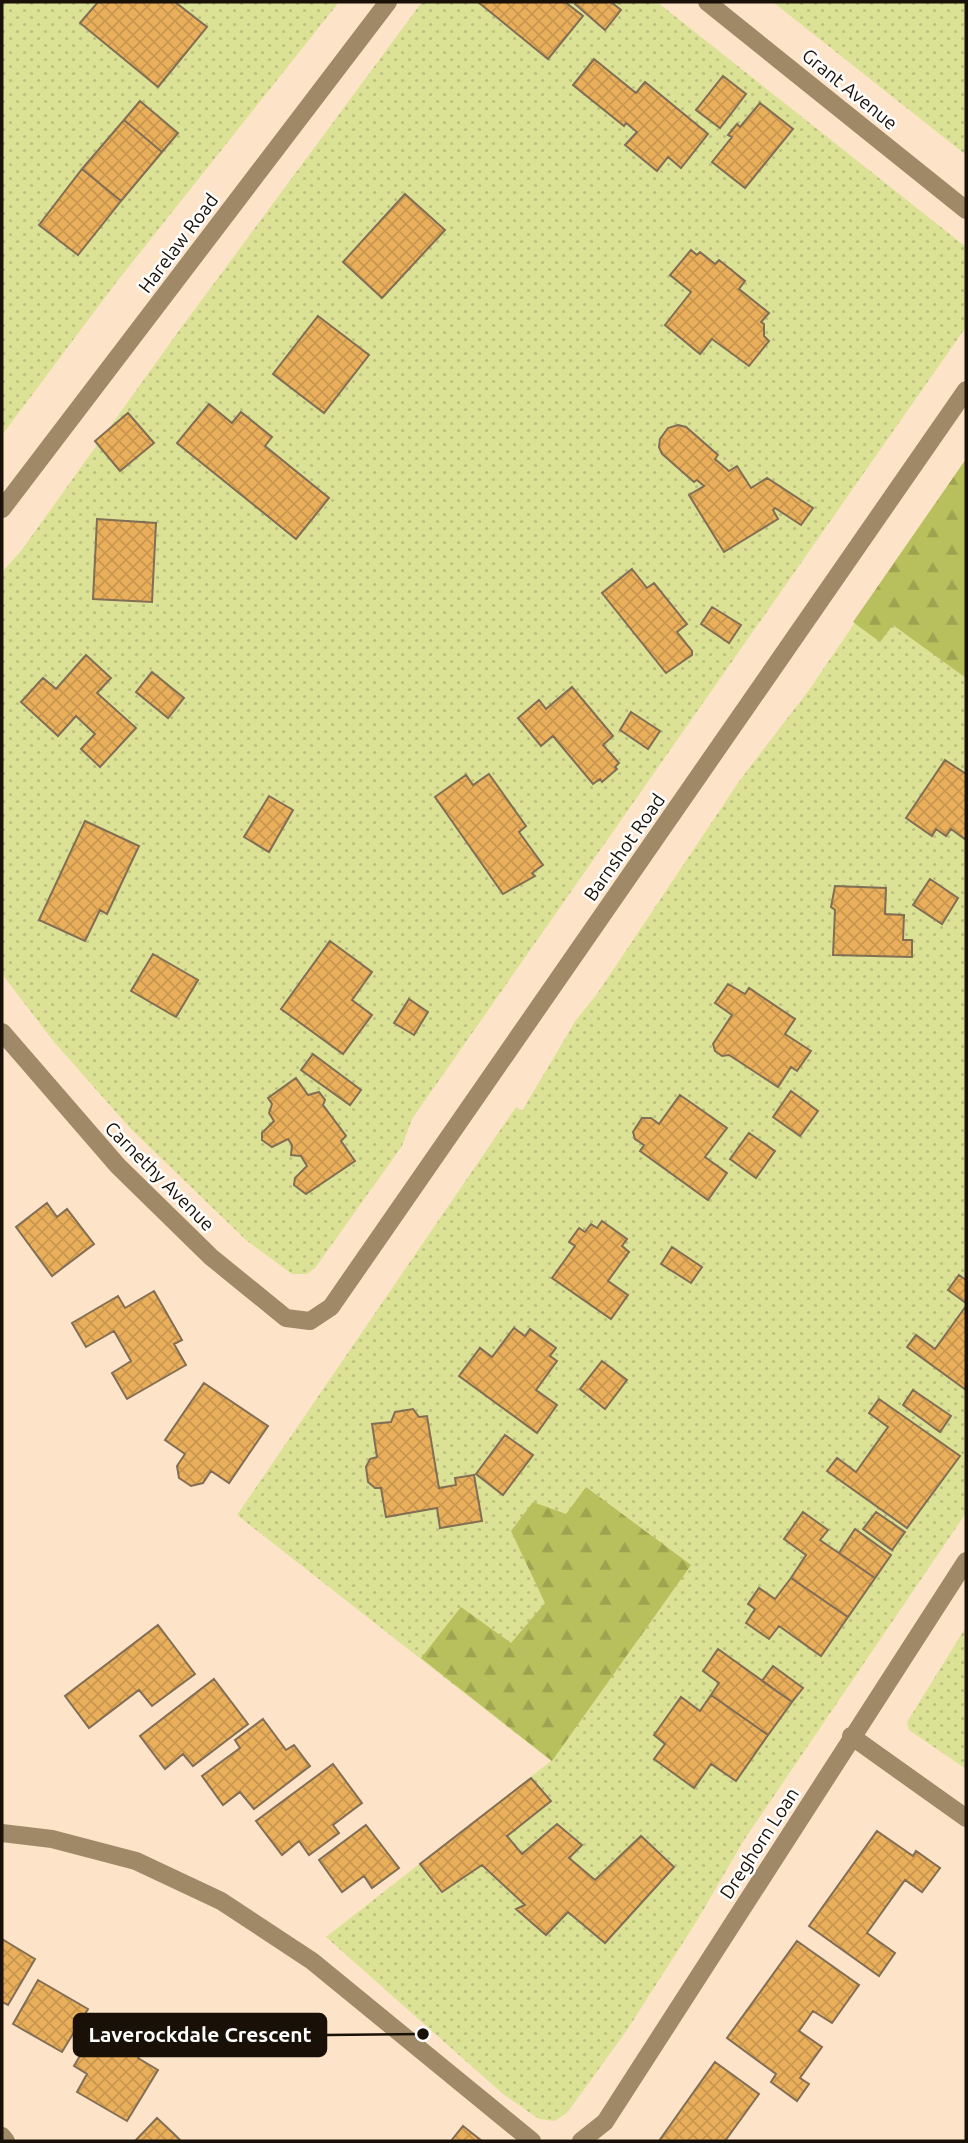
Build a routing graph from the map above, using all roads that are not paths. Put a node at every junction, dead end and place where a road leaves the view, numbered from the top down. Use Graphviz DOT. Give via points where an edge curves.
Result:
graph roads {
  1 [pos="388,2"];
  2 [pos="707,2"];
  3 [pos="966,210"];
  4 [pos="966,390"];
  5 [pos="2,509"];
  6 [pos="2,1032"];
  7 [pos="310,1321"];
  8 [pos="966,1561"];
  9 [pos="852,1736"];
  10 [pos="966,1818"];
  11 [pos="2,1833"];
  12 [pos="2,2136"];
  13 [pos="6,2141"];
  14 [pos="532,2141"];
  15 [pos="580,2141"];
  1 -- 5 [label="street, Harelaw Road"];
  2 -- 3 [label="street, Grant Avenue"];
  4 -- 7 [label="street, Barnshot Road" via="331,1307"];
  6 -- 7 [label="street, Carnethy Avenue" via="118,1167 211,1257 286,1318"];
  8 -- 9 [label="street, Dreghorn Loan"];
  9 -- 10 [label="street"];
  9 -- 15 [label="street, Dreghorn Loan" via="605,2122"];
  11 -- 14 [label="street" via="52,1839 136,1861 221,1901 312,1961"];
  12 -- 13 [label="street"];
}
